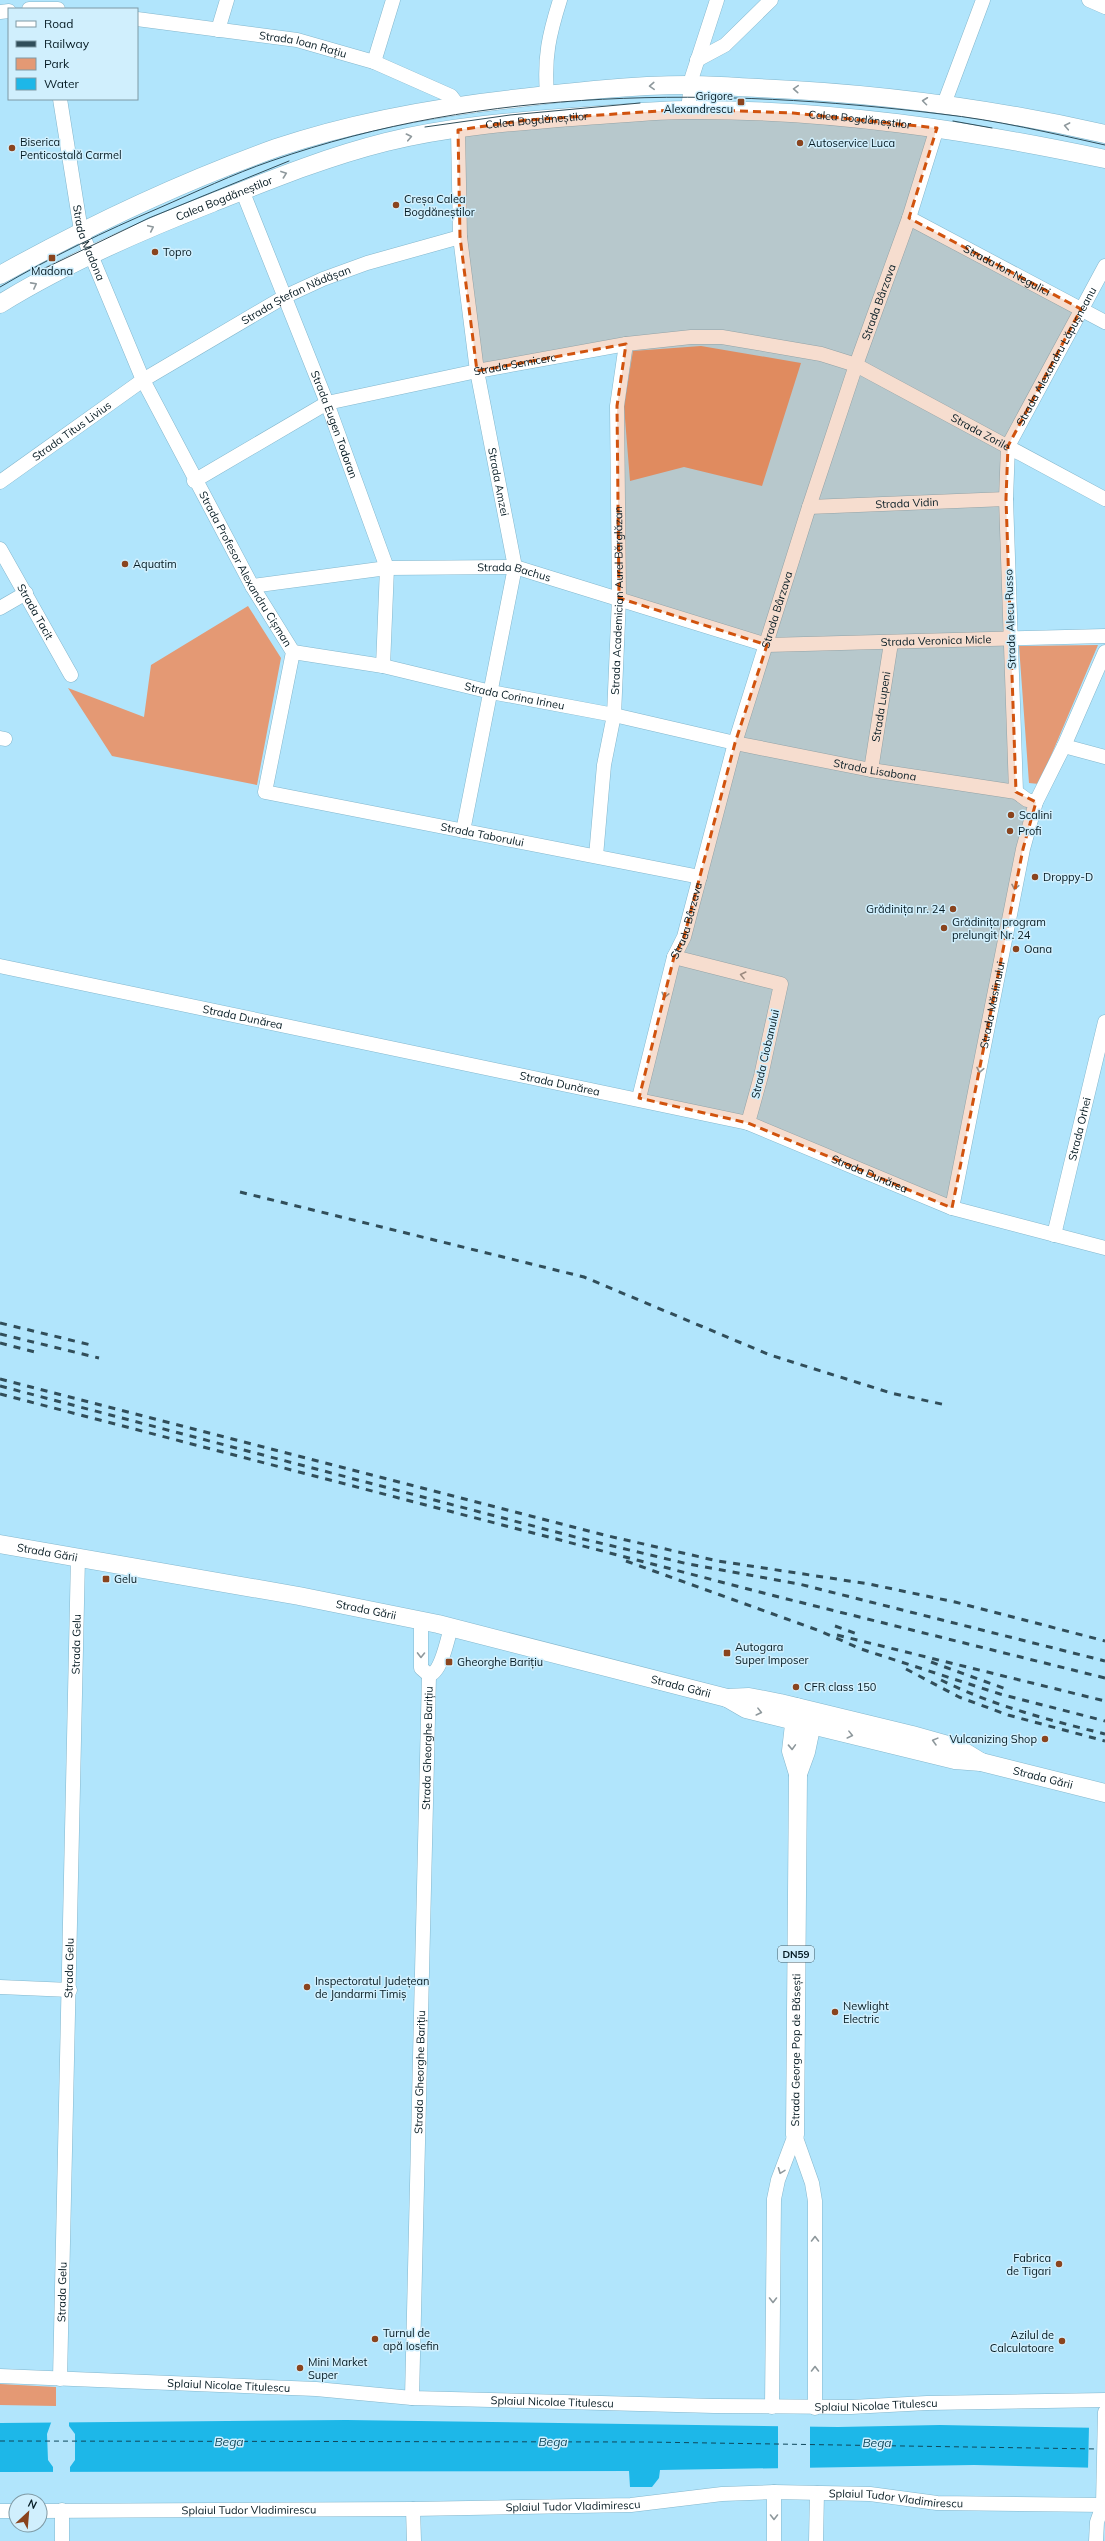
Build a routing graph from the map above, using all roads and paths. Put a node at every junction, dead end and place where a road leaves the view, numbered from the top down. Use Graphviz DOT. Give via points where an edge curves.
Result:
graph roads {
  1 [pos="227,0"];
  2 [pos="393,0"];
  3 [pos="560,0"];
  4 [pos="717,0"];
  5 [pos="771,0"];
  6 [pos="983,0"];
  7 [pos="1089,0"];
  8 [pos="49,6"];
  9 [pos="1105,6"];
  10 [pos="36,8"];
  11 [pos="138,19"];
  12 [pos="218,30"];
  13 [pos="697,60"];
  14 [pos="374,62"];
  15 [pos="691,85"];
  16 [pos="548,94"];
  17 [pos="60,100"];
  18 [pos="457,104"];
  19 [pos="944,104"];
  20 [pos="688,110"];
  21 [pos="938,128"];
  22 [pos="458,130"];
  23 [pos="1105,134"];
  24 [pos="1105,159"];
  25 [pos="242,190"];
  26 [pos="909,218"];
  27 [pos="81,231"];
  28 [pos="460,237"];
  29 [pos="91,256"];
  30 [pos="1105,266"];
  31 [pos="0,275"];
  32 [pos="284,297"];
  33 [pos="0,304"];
  34 [pos="1081,309"];
  35 [pos="1105,322"];
  36 [pos="626,344"];
  37 [pos="856,365"];
  38 [pos="477,371"];
  39 [pos="143,380"];
  40 [pos="327,403"];
  41 [pos="1008,446"];
  42 [pos="194,481"];
  43 [pos="0,482"];
  44 [pos="1006,499"];
  45 [pos="1105,499"];
  46 [pos="809,507"];
  47 [pos="0,548"];
  48 [pos="515,567"];
  49 [pos="387,568"];
  50 [pos="252,586"];
  51 [pos="26,593"];
  52 [pos="619,598"];
  53 [pos="0,608"];
  54 [pos="1105,636"];
  55 [pos="1011,638"];
  56 [pos="891,643"];
  57 [pos="768,645"];
  58 [pos="293,652"];
  59 [pos="1105,652"];
  60 [pos="384,666"];
  61 [pos="71,675"];
  62 [pos="491,692"];
  63 [pos="614,715"];
  64 [pos="735,743"];
  65 [pos="1064,746"];
  66 [pos="1105,757"];
  67 [pos="871,770"];
  68 [pos="265,792"];
  69 [pos="1016,792"];
  70 [pos="1036,802"];
  71 [pos="463,831"];
  72 [pos="596,856"];
  73 [pos="700,878"];
  74 [pos="674,957"];
  75 [pos="0,966"];
  76 [pos="1105,1022"];
  77 [pos="639,1098"];
  78 [pos="748,1123"];
  79 [pos="952,1208"];
  80 [pos="1054,1235"];
  81 [pos="1105,1248"];
  82 [pos="0,1544"];
  83 [pos="78,1557"];
  84 [pos="421,1621"];
  85 [pos="451,1627"];
  86 [pos="429,1675"];
  87 [pos="794,1714"];
  88 [pos="813,1718"];
  89 [pos="798,1774"];
  90 [pos="1105,1793"];
  91 [pos="0,1987"];
  92 [pos="70,1990"];
  93 [pos="795,2135"];
  94 [pos="0,2376"];
  95 [pos="60,2379"];
  96 [pos="412,2398"];
  97 [pos="1105,2400"];
  98 [pos="772,2407"];
  99 [pos="815,2408"];
  100 [pos="1105,2413"];
  101 [pos="774,2492"];
  102 [pos="817,2493"];
  103 [pos="1104,2507"];
  104 [pos="413,2509"];
  105 [pos="62,2510"];
  106 [pos="48,2511"];
  107 [pos="62,2541"];
  108 [pos="414,2541"];
  109 [pos="774,2541"];
  110 [pos="816,2541"];
  111 [pos="1096,2541"];
  1 -- 12 [label="street"];
  2 -- 14 [label="street"];
  3 -- 16 [label="street" via="546,54"];
  4 -- 13 [label="street"];
  5 -- 13 [label="street" via="725,45"];
  6 -- 19 [label="street"];
  7 -- 9 [label="street"];
  8 -- 10 [label="street"];
  11 -- 12 [label="street, Strada Ioan Rațiu"];
  12 -- 14 [label="street, Strada Ioan Rațiu" via="297,40"];
  13 -- 15 [label="street"];
  14 -- 18 [label="street, Strada Ioan Rațiu" via="451,96"];
  15 -- 16 [label="main road, one-way"];
  19 -- 15 [label="main road, one-way" via="796,89"];
  15 -- 20 [label="street"];
  16 -- 18 [label="main road"];
  17 -- 27 [label="street, Strada Madona"];
  18 -- 27 [label="main road" via="363,123 276,149"];
  23 -- 19 [label="main road, one-way"];
  20 -- 21 [label="main road, Calea Bogdăneștilor" via="793,114"];
  20 -- 22 [label="main road, Calea Bogdăneștilor" via="527,120"];
  21 -- 24 [label="main road, Calea Bogdăneștilor"];
  21 -- 26 [label="street, Strada Bârzava"];
  25 -- 22 [label="main road, Calea Bogdăneștilor, one-way" via="351,151 427,133"];
  22 -- 28 [label="street, Strada Amzei"];
  29 -- 25 [label="main road, Calea Bogdăneștilor, one-way"];
  25 -- 32 [label="street, Strada Eugen Todoran"];
  26 -- 34 [label="street, Strada Ion Negulici"];
  26 -- 37 [label="street, Strada Bârzava"];
  27 -- 29 [label="street, Strada Madona"];
  27 -- 31 [label="main road"];
  28 -- 32 [label="street, Strada Ștefan Nădășan" via="367,263"];
  28 -- 38 [label="street, Strada Amzei"];
  33 -- 29 [label="main road, Calea Bogdăneștilor, one-way"];
  29 -- 39 [label="street, Strada Madona"];
  30 -- 34 [label="street, Strada Alexandru Lăpușneanu"];
  32 -- 39 [label="street, Strada Ștefan Nădășan"];
  32 -- 40 [label="street, Strada Eugen Todoran"];
  34 -- 35 [label="street, Strada Ion Negulici"];
  34 -- 41 [label="street, Strada Alexandru Lăpușneanu"];
  36 -- 37 [label="street, Strada Semicerc" via="691,337 722,337 821,354"];
  36 -- 38 [label="street, Strada Semicerc"];
  36 -- 52 [label="street, Strada Academician Aurel Bărglăzan" via="617,406"];
  37 -- 41 [label="street, Strada Zorile"];
  37 -- 46 [label="street, Strada Bârzava"];
  38 -- 40 [label="street, Strada Semicerc"];
  38 -- 48 [label="street, Strada Amzei"];
  39 -- 42 [label="street, Strada Profesor Alexandru Cișman"];
  39 -- 43 [label="street, Strada Titus Livius"];
  40 -- 42 [label="street, Strada Semicerc"];
  40 -- 49 [label="street, Strada Eugen Todoran"];
  41 -- 44 [label="street, Strada Alecu Russo"];
  41 -- 45 [label="street, Strada Zorile"];
  42 -- 50 [label="street, Strada Profesor Alexandru Cișman"];
  44 -- 46 [label="street, Strada Vidin"];
  44 -- 55 [label="street, Strada Alecu Russo"];
  46 -- 57 [label="street, Strada Bârzava"];
  47 -- 51 [label="street, Strada Tacit"];
  48 -- 49 [label="street, Strada Bachus"];
  48 -- 52 [label="street, Strada Bachus"];
  48 -- 62 [label="street, Strada Amzei"];
  49 -- 50 [label="street, Strada Bachus"];
  49 -- 60 [label="street, Strada Eugen Todoran"];
  50 -- 58 [label="street, Strada Profesor Alexandru Cișman"];
  51 -- 53 [label="street"];
  51 -- 61 [label="street, Strada Tacit"];
  52 -- 57 [label="street, Strada Bachus"];
  52 -- 63 [label="street, Strada Academician Aurel Bărglăzan"];
  54 -- 55 [label="street, Strada Veronica Micle"];
  55 -- 56 [label="street, Strada Veronica Micle"];
  55 -- 69 [label="street, Strada Alecu Russo"];
  56 -- 57 [label="street, Strada Veronica Micle"];
  56 -- 67 [label="street, Strada Lupeni"];
  57 -- 64 [label="street, Strada Bârzava"];
  58 -- 60 [label="street, Strada Corina Irineu"];
  58 -- 68 [label="street, Strada Profesor Alexandru Cișman"];
  59 -- 65 [label="street, Strada Măslinului"];
  60 -- 62 [label="street, Strada Corina Irineu"];
  62 -- 63 [label="street, Strada Corina Irineu"];
  62 -- 71 [label="street, Strada Amzei"];
  63 -- 64 [label="street, Strada Corina Irineu"];
  63 -- 72 [label="street, Strada Academician Aurel Bărglăzan" via="604,765"];
  64 -- 67 [label="street, Strada Lisabona"];
  64 -- 73 [label="street, Strada Bârzava"];
  65 -- 66 [label="street"];
  65 -- 70 [label="street, Strada Măslinului"];
  67 -- 69 [label="street, Strada Lisabona"];
  68 -- 71 [label="street, Strada Taborului"];
  69 -- 70 [label="street" via="1027,800"];
  70 -- 79 [label="street, Strada Măslinului, one-way" via="1023,849"];
  71 -- 72 [label="street, Strada Taborului"];
  72 -- 73 [label="street, Strada Taborului"];
  73 -- 74 [label="street, Strada Bârzava" via="684,937"];
  74 -- 77 [label="street, Strada Bârzava, one-way"];
  78 -- 74 [label="street, Strada Ciobanului, one-way" via="781,984"];
  75 -- 77 [label="street, Strada Dunărea"];
  76 -- 80 [label="street, Strada Orhei"];
  77 -- 78 [label="street, Strada Dunărea"];
  78 -- 79 [label="street, Strada Dunărea"];
  79 -- 80 [label="street, Strada Dunărea"];
  80 -- 81 [label="street, Strada Dunărea"];
  82 -- 83 [label="main road, Strada Gării"];
  83 -- 84 [label="main road, Strada Gării" via="298,1596"];
  83 -- 92 [label="street, Strada Gelu"];
  84 -- 85 [label="main road, Strada Gării"];
  84 -- 86 [label="street, Strada Gheorghe Barițiu, one-way" via="421,1668"];
  85 -- 86 [label="street, Strada Gheorghe Barițiu" via="440,1665 435,1673"];
  85 -- 87 [label="main road, Strada Gării" via="727,1698 746,1709"];
  86 -- 96 [label="street, Strada Gheorghe Barițiu"];
  87 -- 88 [label="main road, Strada Gării"];
  87 -- 89 [label="main road, Strada George Pop de Băsești / DN59, one-way" via="791,1751"];
  88 -- 89 [label="main road, Strada George Pop de Băsești / DN59" via="806,1752"];
  88 -- 90 [label="main road, Strada Gării" via="955,1760 981,1762"];
  89 -- 93 [label="main road, Strada George Pop de Băsești / DN59"];
  91 -- 92 [label="street"];
  92 -- 95 [label="street, Strada Gelu"];
  93 -- 98 [label="street, Strada George Pop de Băsești, one-way" via="778,2180 774,2199"];
  99 -- 93 [label="street, Strada George Pop de Băsești, one-way" via="815,2201 812,2183"];
  94 -- 95 [label="street, Splaiul Nicolae Titulescu"];
  95 -- 96 [label="street, Splaiul Nicolae Titulescu" via="316,2389"];
  96 -- 98 [label="street, Splaiul Nicolae Titulescu"];
  97 -- 99 [label="street, Splaiul Nicolae Titulescu"];
  98 -- 99 [label="street, Splaiul Nicolae Titulescu"];
  100 -- 103 [label="street"];
  101 -- 102 [label="street, Splaiul Tudor Vladimirescu"];
  101 -- 104 [label="street, Splaiul Tudor Vladimirescu" via="722,2494 631,2505"];
  101 -- 109 [label="street, one-way"];
  102 -- 103 [label="street, Splaiul Tudor Vladimirescu" via="870,2494 937,2503"];
  102 -- 110 [label="street"];
  103 -- 111 [label="street" via="1098,2522"];
  104 -- 105 [label="street, Splaiul Tudor Vladimirescu"];
  104 -- 108 [label="street"];
  105 -- 106 [label="street, Splaiul Tudor Vladimirescu"];
  105 -- 107 [label="street"];
}
